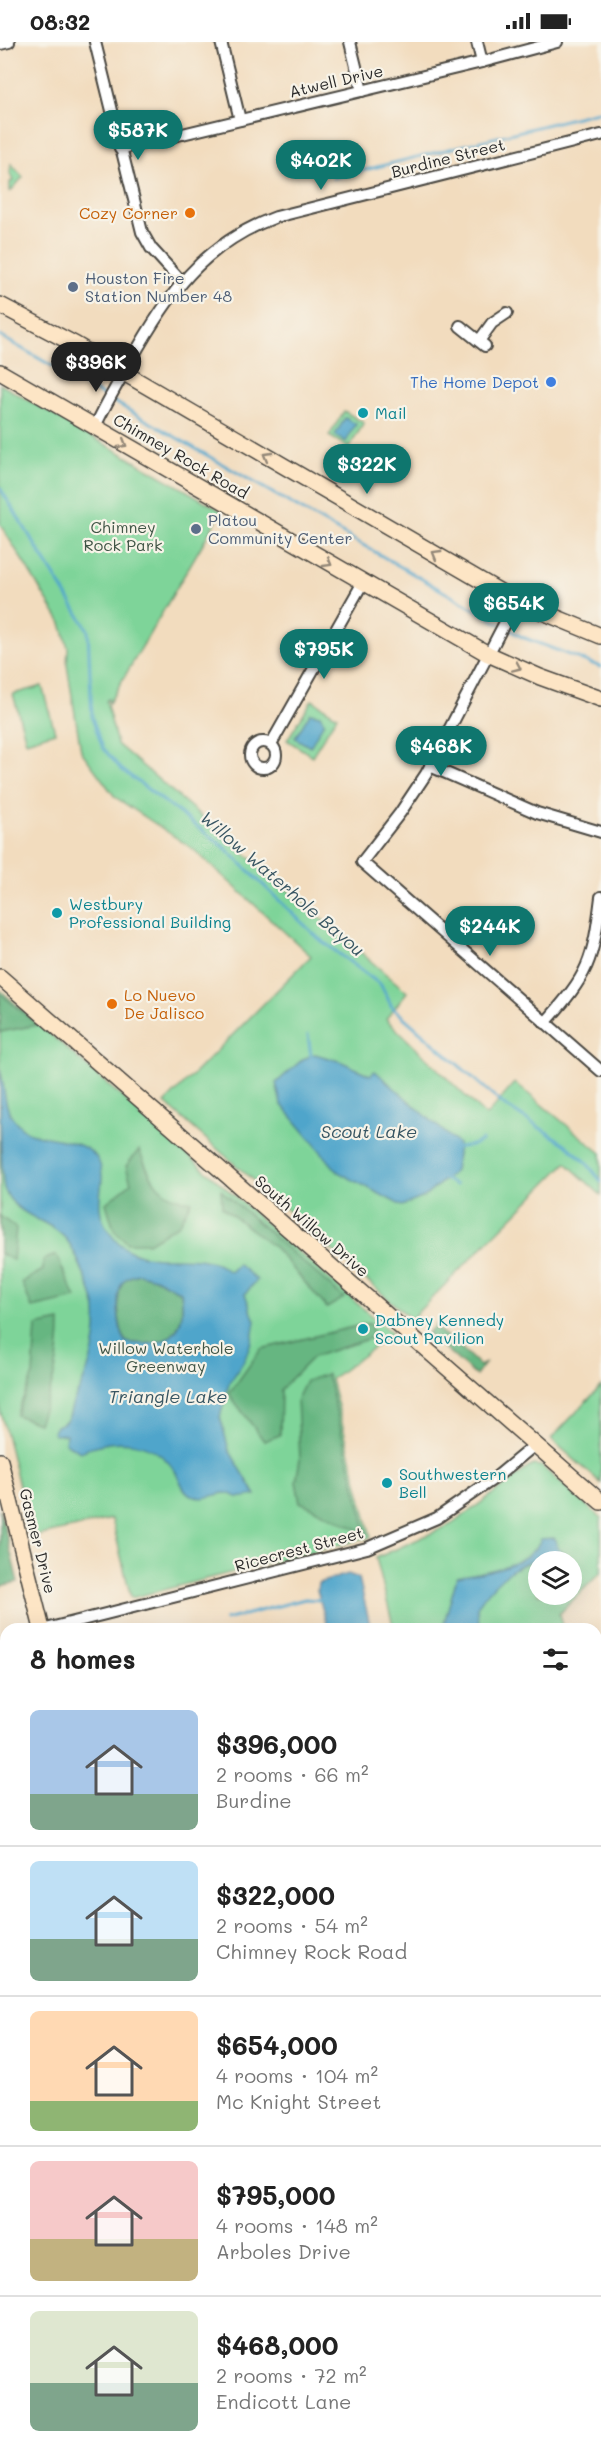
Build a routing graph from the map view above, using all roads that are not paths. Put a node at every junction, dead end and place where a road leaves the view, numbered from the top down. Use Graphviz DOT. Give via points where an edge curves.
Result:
graph roads {
  1 [pos="9,42"];
  2 [pos="95,42"];
  3 [pos="221,42"];
  4 [pos="350,42"];
  5 [pos="477,42"];
  6 [pos="557,42"];
  7 [pos="0,44"];
  8 [pos="482,62"];
  9 [pos="362,91"];
  10 [pos="240,120"];
  11 [pos="601,135"];
  12 [pos="120,149"];
  13 [pos="182,282"];
  14 [pos="0,305"];
  15 [pos="507,313"];
  16 [pos="460,326"];
  17 [pos="0,372"];
  18 [pos="120,379"];
  19 [pos="97,421"];
  20 [pos="362,584"];
  21 [pos="513,606"];
  22 [pos="601,636"];
  23 [pos="490,648"];
  24 [pos="601,699"];
  25 [pos="271,744"];
  26 [pos="430,766"];
  27 [pos="601,832"];
  28 [pos="601,897"];
  29 [pos="0,977"];
  30 [pos="545,1023"];
  31 [pos="601,1071"];
  32 [pos="536,1444"];
  33 [pos="0,1461"];
  34 [pos="601,1502"];
  35 [pos="42,1623"];
  36 [pos="68,1623"];
  1 -- 7 [label="street"];
  2 -- 12 [label="street"];
  3 -- 10 [label="street"];
  4 -- 9 [label="street"];
  5 -- 8 [label="street"];
  6 -- 8 [label="street, Atwell Drive"];
  8 -- 9 [label="street, Atwell Drive"];
  9 -- 10 [label="street, Atwell Drive"];
  10 -- 12 [label="street, Atwell Drive"];
  11 -- 13 [label="street, Burdine Street" via="276,217 234,237"];
  12 -- 13 [label="street" via="142,232 150,248"];
  13 -- 18 [label="street, Burdine Street" via="155,318"];
  14 -- 18 [label="main road"];
  15 -- 16 [label="street" via="485,329 482,343"];
  17 -- 19 [label="main road, Chimney Rock Road"];
  18 -- 19 [label="street, Burdine Street"];
  21 -- 18 [label="main road, one-way"];
  19 -- 20 [label="main road, Chimney Rock Road, one-way"];
  20 -- 23 [label="main road, Chimney Rock Road"];
  20 -- 25 [label="street"];
  21 -- 22 [label="main road"];
  21 -- 23 [label="street"];
  23 -- 24 [label="main road, Chimney Rock Road, one-way" via="540,677"];
  23 -- 26 [label="street"];
  26 -- 27 [label="street" via="537,813"];
  26 -- 30 [label="street" via="362,862"];
  28 -- 30 [label="street" via="596,938 587,968 574,991"];
  29 -- 32 [label="main road, South Willow Drive"];
  30 -- 31 [label="street"];
  32 -- 34 [label="main road, South Willow Drive"];
  32 -- 36 [label="street, Ricecrest Street" via="437,1518 367,1548"];
  33 -- 35 [label="main road, Gasmer Drive"];
}
